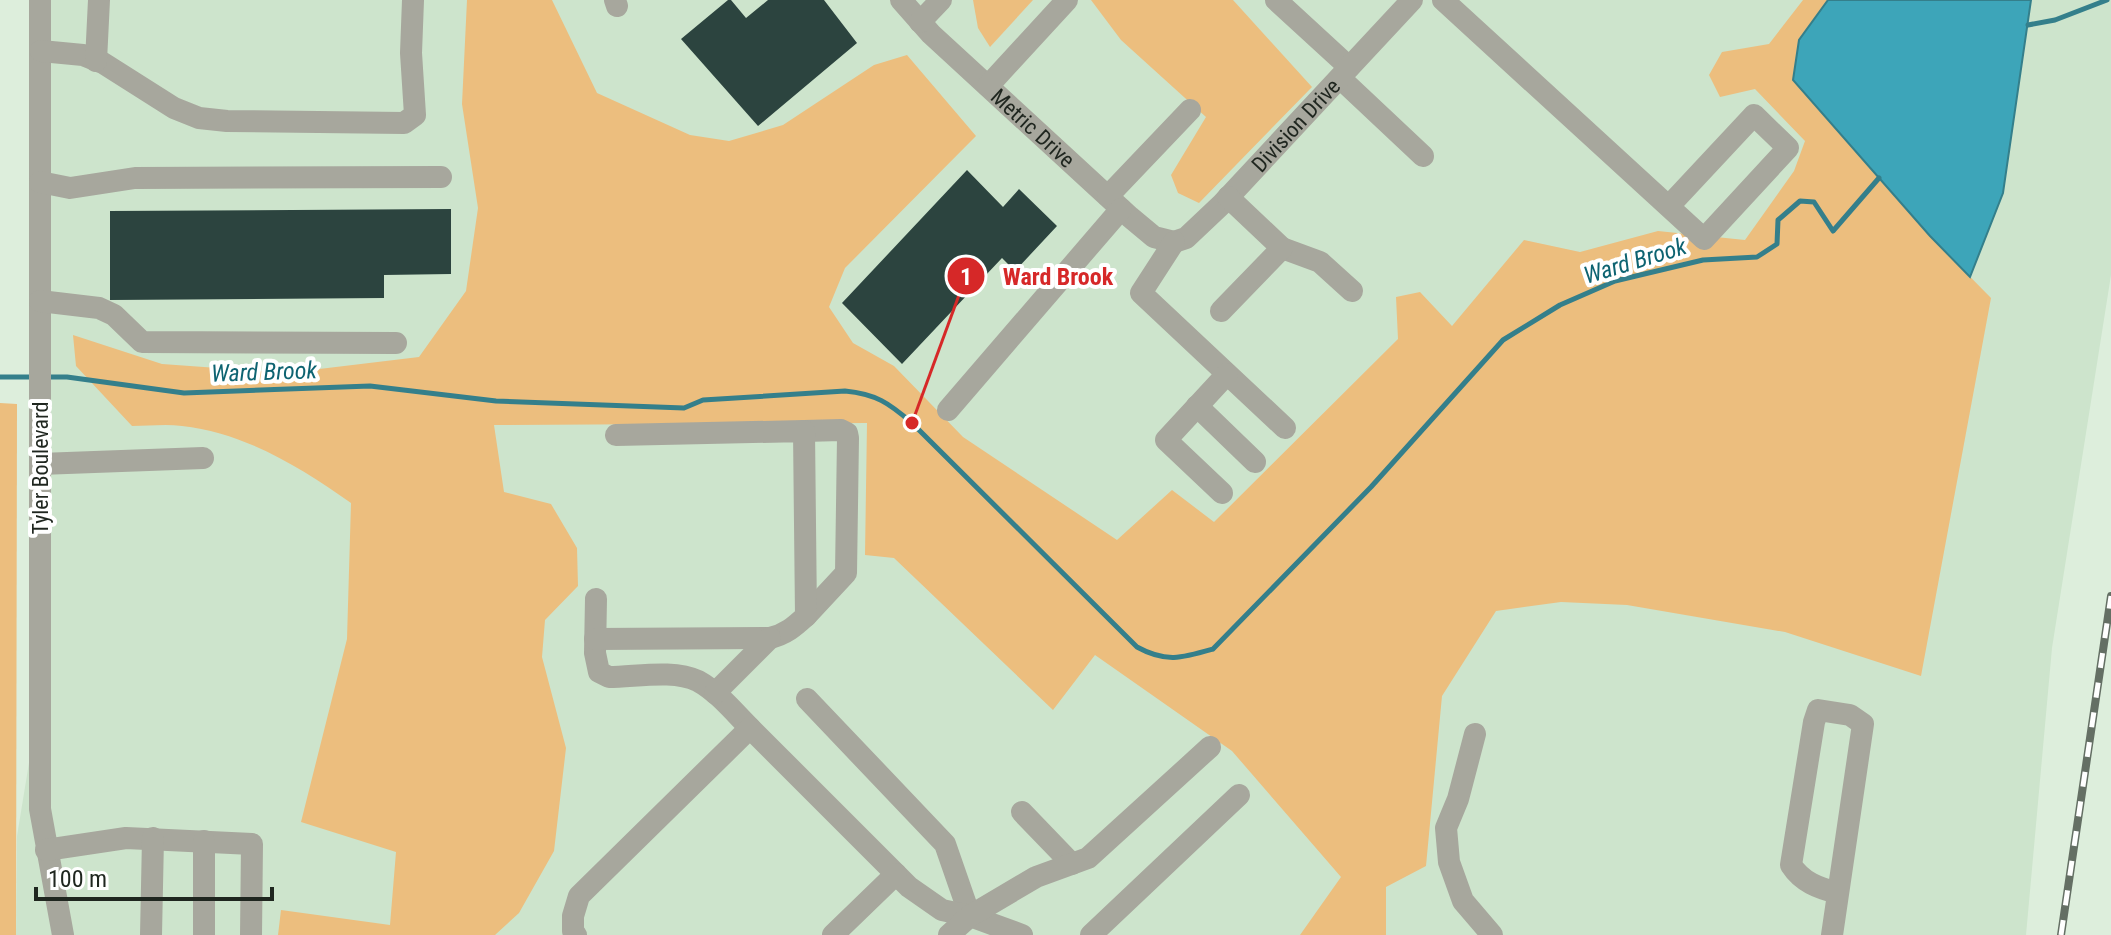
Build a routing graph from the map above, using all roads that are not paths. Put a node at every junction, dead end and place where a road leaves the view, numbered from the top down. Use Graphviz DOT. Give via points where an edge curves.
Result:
graph roads {
  1 [pos="40,0"];
  2 [pos="99,0"];
  3 [pos="413,0"];
  4 [pos="901,0"];
  5 [pos="941,0"];
  6 [pos="1067,0"];
  7 [pos="1276,0"];
  8 [pos="1443,0"];
  9 [pos="1399,4"];
  10 [pos="920,22"];
  11 [pos="41,51"];
  12 [pos="96,61"];
  13 [pos="1344,73"];
  14 [pos="988,86"];
  15 [pos="1190,110"];
  16 [pos="1423,156"];
  17 [pos="441,177"];
  18 [pos="40,182"];
  19 [pos="1228,197"];
  20 [pos="1114,203"];
  21 [pos="1669,206"];
  22 [pos="1174,242"];
  23 [pos="1282,248"];
  24 [pos="1352,291"];
  25 [pos="40,301"];
  26 [pos="1221,311"];
  27 [pos="396,343"];
  28 [pos="1227,374"];
  29 [pos="1197,406"];
  30 [pos="948,410"];
  31 [pos="1285,428"];
  32 [pos="804,431"];
  33 [pos="616,435"];
  34 [pos="203,458"];
  35 [pos="1255,462"];
  36 [pos="40,464"];
  37 [pos="1222,493"];
  38 [pos="596,599"];
  39 [pos="806,616"];
  40 [pos="770,638"];
  41 [pos="595,639"];
  42 [pos="715,693"];
  43 [pos="807,699"];
  44 [pos="750,728"];
  45 [pos="1475,734"];
  46 [pos="1210,747"];
  47 [pos="1239,795"];
  48 [pos="1022,812"];
  49 [pos="153,838"];
  50 [pos="204,841"];
  51 [pos="46,850"];
  52 [pos="1072,864"];
  53 [pos="896,874"];
  54 [pos="1838,893"];
  55 [pos="970,916"];
  56 [pos="63,935"];
  57 [pos="151,935"];
  58 [pos="204,935"];
  59 [pos="251,935"];
  60 [pos="576,935"];
  61 [pos="833,935"];
  62 [pos="949,935"];
  63 [pos="1022,935"];
  64 [pos="1091,935"];
  65 [pos="1492,935"];
  66 [pos="1832,935"];
  1 -- 11 [label="street, Tyler Boulevard"];
  2 -- 12 [label="street"];
  3 -- 12 [label="street" via="416,105 415,115 404,123 199,118"];
  4 -- 10 [label="street, Metric Drive"];
  5 -- 10 [label="street"];
  6 -- 14 [label="street"];
  7 -- 13 [label="street"];
  8 -- 21 [label="street"];
  9 -- 13 [label="street, Division Drive"];
  10 -- 14 [label="street, Metric Drive"];
  11 -- 12 [label="street"];
  11 -- 18 [label="street, Tyler Boulevard"];
  13 -- 16 [label="street"];
  13 -- 19 [label="street, Division Drive"];
  14 -- 20 [label="street, Metric Drive"];
  15 -- 20 [label="street"];
  17 -- 18 [label="street" via="135,178 70,188"];
  18 -- 25 [label="street, Tyler Boulevard"];
  19 -- 22 [label="street, Division Drive" via="1186,238"];
  19 -- 23 [label="street"];
  20 -- 22 [label="street, Metric Drive" via="1154,237"];
  20 -- 30 [label="street"];
  21 -- 21 [label="street" via="1704,239 1788,148 1754,115"];
  22 -- 28 [label="street" via="1141,293"];
  23 -- 24 [label="street" via="1320,262"];
  23 -- 26 [label="street"];
  25 -- 27 [label="street" via="99,308 142,342"];
  25 -- 36 [label="street, Tyler Boulevard"];
  28 -- 29 [label="street"];
  28 -- 31 [label="street"];
  29 -- 35 [label="street"];
  29 -- 37 [label="street" via="1166,440"];
  32 -- 33 [label="street"];
  32 -- 39 [label="street"];
  32 -- 39 [label="street" via="841,430 848,438 846,573"];
  34 -- 36 [label="street"];
  36 -- 51 [label="street, Tyler Boulevard" via="40,809"];
  38 -- 41 [label="street"];
  39 -- 40 [label="street"];
  40 -- 41 [label="street"];
  40 -- 42 [label="street"];
  41 -- 42 [label="street" via="599,672 609,677 681,676"];
  42 -- 44 [label="street"];
  43 -- 55 [label="street" via="945,844"];
  44 -- 53 [label="street"];
  44 -- 60 [label="street" via="579,896 573,916"];
  45 -- 65 [label="street" via="1446,828 1449,862 1463,901"];
  46 -- 52 [label="street" via="1088,858"];
  47 -- 64 [label="street"];
  48 -- 52 [label="street"];
  49 -- 50 [label="street"];
  49 -- 51 [label="street"];
  49 -- 57 [label="street"];
  50 -- 58 [label="street"];
  50 -- 59 [label="street" via="252,844"];
  51 -- 56 [label="street, Tyler Boulevard"];
  52 -- 55 [label="street" via="1036,877"];
  53 -- 55 [label="street" via="942,910"];
  53 -- 61 [label="street"];
  54 -- 54 [label="street" via="1863,724 1850,715 1818,710 1791,865 1798,876"];
  54 -- 66 [label="street"];
  55 -- 62 [label="street"];
  55 -- 63 [label="street"];
}
